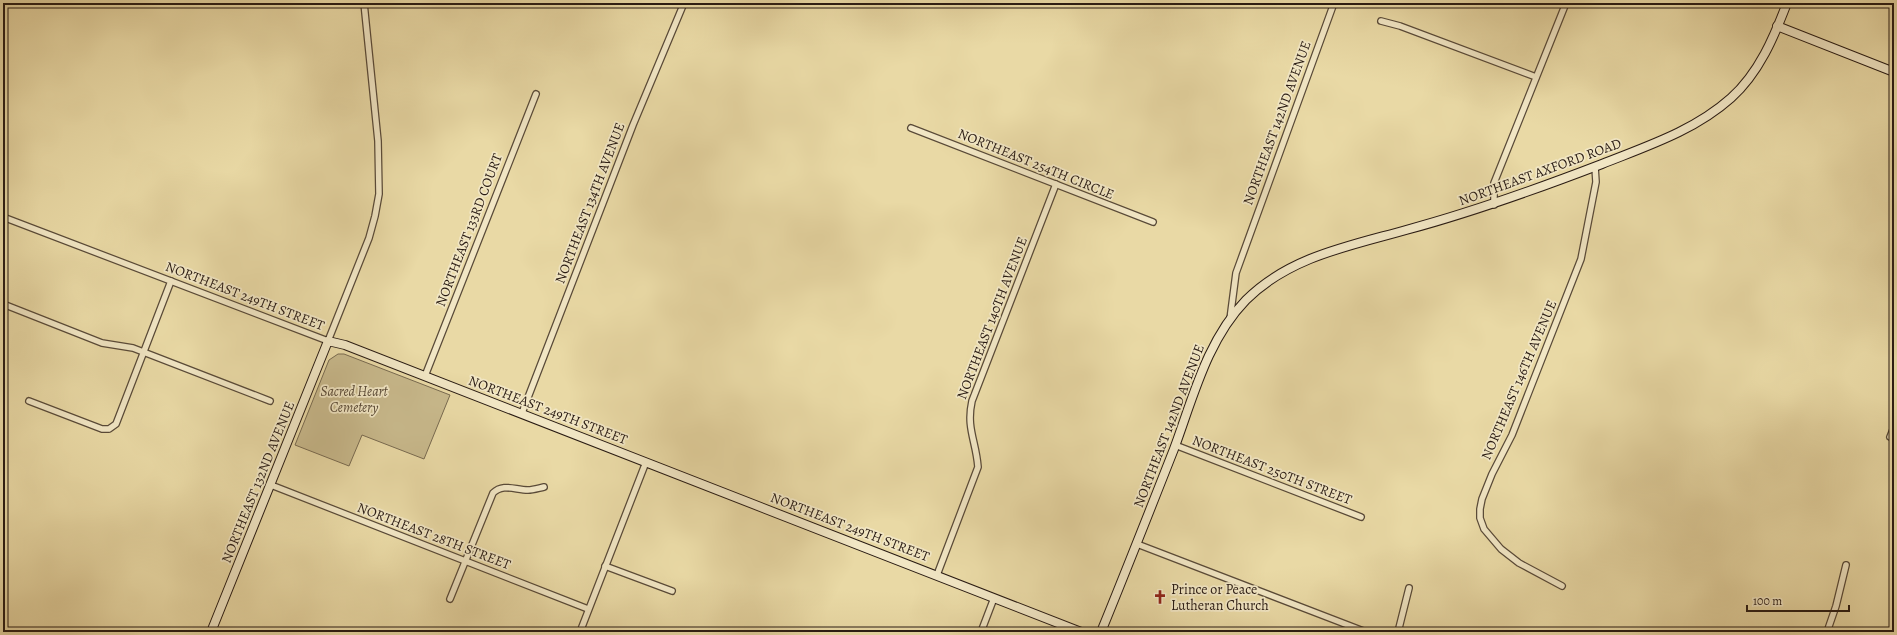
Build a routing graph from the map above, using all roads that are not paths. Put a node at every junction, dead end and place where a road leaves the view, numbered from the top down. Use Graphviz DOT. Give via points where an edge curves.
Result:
graph roads {
  1 [pos="364,3"];
  2 [pos="684,3"];
  3 [pos="1334,3"];
  4 [pos="1566,3"];
  5 [pos="1787,3"];
  6 [pos="1381,21"];
  7 [pos="1779,23"];
  8 [pos="1894,72"];
  9 [pos="1536,77"];
  10 [pos="536,94"];
  11 [pos="911,128"];
  12 [pos="1595,167"];
  13 [pos="1056,184"];
  14 [pos="1494,205"];
  15 [pos="3,217"];
  16 [pos="1153,222"];
  17 [pos="171,282"];
  18 [pos="3,304"];
  19 [pos="1230,319"];
  20 [pos="328,341"];
  21 [pos="143,352"];
  22 [pos="424,376"];
  23 [pos="29,401"];
  24 [pos="270,401"];
  25 [pos="522,414"];
  26 [pos="1894,426"];
  27 [pos="1890,438"];
  28 [pos="1175,445"];
  29 [pos="646,462"];
  30 [pos="271,485"];
  31 [pos="544,487"];
  32 [pos="1361,517"];
  33 [pos="1137,544"];
  34 [pos="465,561"];
  35 [pos="1846,565"];
  36 [pos="606,566"];
  37 [pos="937,575"];
  38 [pos="1562,586"];
  39 [pos="1409,588"];
  40 [pos="672,591"];
  41 [pos="994,598"];
  42 [pos="450,599"];
  43 [pos="588,609"];
  44 [pos="211,632"];
  45 [pos="580,632"];
  46 [pos="981,632"];
  47 [pos="1081,632"];
  48 [pos="1101,632"];
  49 [pos="1366,632"];
  50 [pos="1398,632"];
  51 [pos="1827,632"];
  1 -- 20 [label="street" via="378,141 379,194 369,238"];
  2 -- 25 [label="street, NORTHEAST 134TH AVENUE" via="633,125"];
  3 -- 19 [label="street, NORTHEAST 142ND AVENUE" via="1236,274"];
  4 -- 9 [label="street"];
  5 -- 7 [label="street, NORTHEAST AXFORD ROAD"];
  6 -- 9 [label="street"];
  7 -- 8 [label="street"];
  7 -- 12 [label="street, NORTHEAST AXFORD ROAD" via="1752,73 1733,96 1711,114 1678,134"];
  9 -- 14 [label="street" via="1494,182"];
  10 -- 22 [label="street, NORTHEAST 133RD COURT"];
  11 -- 13 [label="street, NORTHEAST 254TH CIRCLE"];
  12 -- 14 [label="street, NORTHEAST AXFORD ROAD"];
  12 -- 38 [label="street, NORTHEAST 146TH AVENUE" via="1596,182 1582,259 1512,435 1492,474 1480,509 1484,529 1501,549 1519,563"];
  13 -- 16 [label="street, NORTHEAST 254TH CIRCLE"];
  13 -- 37 [label="street, NORTHEAST 140TH AVENUE" via="972,401 970,427 978,467"];
  14 -- 19 [label="street, NORTHEAST AXFORD ROAD" via="1317,255 1279,274 1258,290"];
  15 -- 17 [label="street, NORTHEAST 249TH STREET"];
  17 -- 20 [label="street, NORTHEAST 249TH STREET"];
  17 -- 21 [label="street"];
  18 -- 21 [label="street" via="102,343 125,346"];
  19 -- 28 [label="street, NORTHEAST 142ND AVENUE" via="1206,363"];
  20 -- 22 [label="street, NORTHEAST 249TH STREET" via="345,345"];
  20 -- 30 [label="street, NORTHEAST 132ND AVENUE"];
  21 -- 23 [label="street" via="116,424 109,429 102,429"];
  21 -- 24 [label="street"];
  22 -- 25 [label="street, NORTHEAST 249TH STREET"];
  25 -- 29 [label="street, NORTHEAST 249TH STREET"];
  26 -- 27 [label="street"];
  28 -- 32 [label="street, NORTHEAST 250TH STREET"];
  28 -- 33 [label="street, NORTHEAST 142ND AVENUE"];
  29 -- 36 [label="street"];
  29 -- 37 [label="street, NORTHEAST 249TH STREET"];
  30 -- 34 [label="street, NORTHEAST 28TH STREET"];
  30 -- 44 [label="street, NORTHEAST 132ND AVENUE"];
  31 -- 34 [label="street" via="528,490 505,487 496,491"];
  33 -- 48 [label="street, NORTHEAST 142ND AVENUE"];
  33 -- 49 [label="street"];
  34 -- 42 [label="street"];
  34 -- 43 [label="street, NORTHEAST 28TH STREET"];
  35 -- 51 [label="street"];
  36 -- 40 [label="street"];
  36 -- 43 [label="street"];
  37 -- 41 [label="street, NORTHEAST 249TH STREET"];
  39 -- 50 [label="street"];
  41 -- 46 [label="street"];
  41 -- 47 [label="street, NORTHEAST 249TH STREET"];
  43 -- 45 [label="street"];
}
